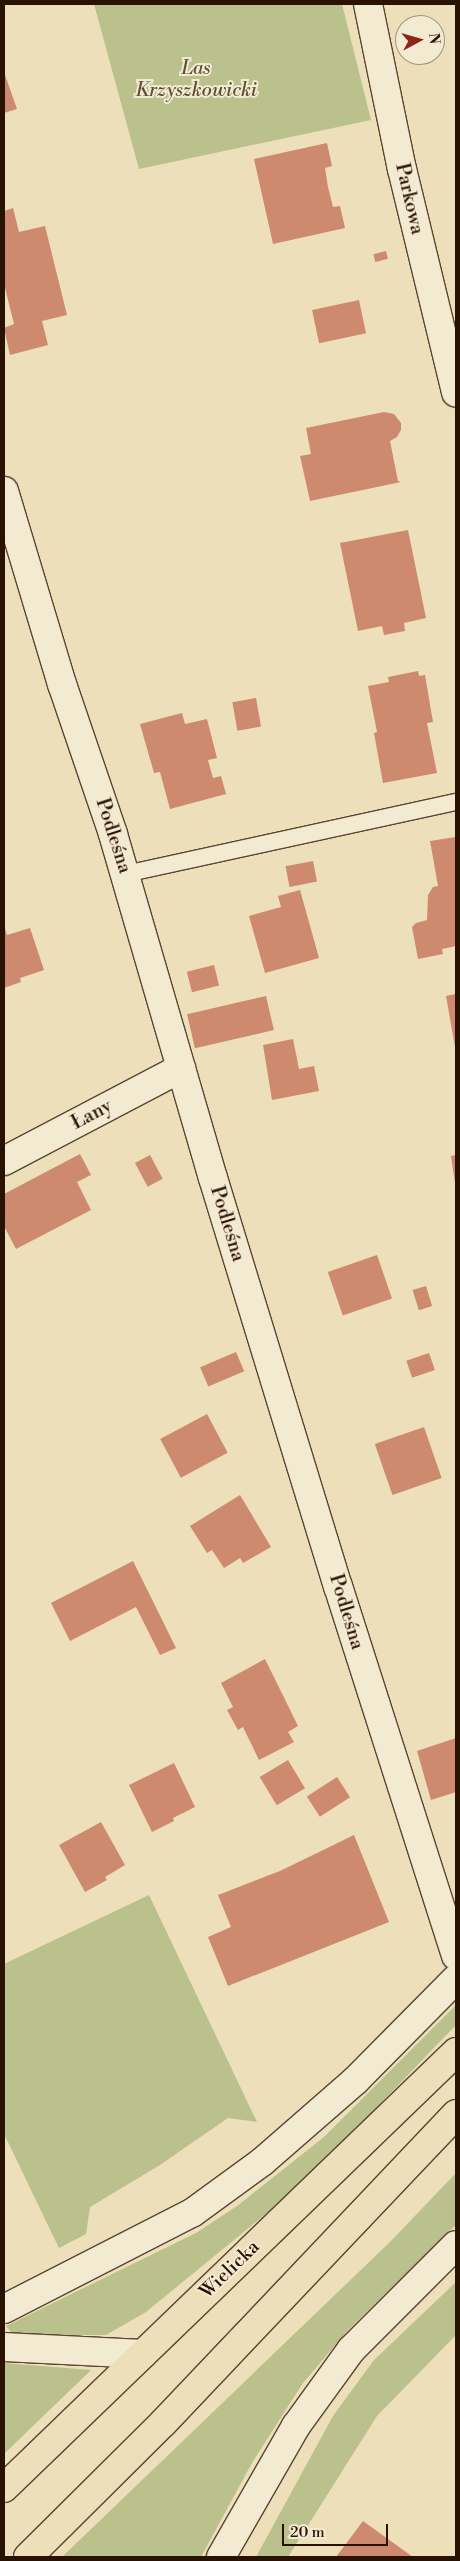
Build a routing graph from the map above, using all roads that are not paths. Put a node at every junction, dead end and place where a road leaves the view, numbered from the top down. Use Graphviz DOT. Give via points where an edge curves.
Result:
graph roads {
  1 [pos="368,4"];
  2 [pos="456,392"];
  3 [pos="4,492"];
  4 [pos="456,802"];
  5 [pos="125,874"];
  6 [pos="181,1068"];
  7 [pos="4,1161"];
  8 [pos="456,1956"];
  9 [pos="456,1979"];
  10 [pos="456,2052"];
  11 [pos="456,2114"];
  12 [pos="456,2245"];
  13 [pos="4,2309"];
  14 [pos="4,2347"];
  15 [pos="143,2354"];
  16 [pos="4,2488"];
  17 [pos="28,2557"];
  18 [pos="221,2557"];
  1 -- 2 [label="street, Parkowa" via="402,169"];
  3 -- 5 [label="street, Podleśna" via="62,684"];
  4 -- 5 [label="lane"];
  5 -- 6 [label="street, Podleśna"];
  6 -- 7 [label="street, Łany"];
  6 -- 8 [label="street, Podleśna" via="338,1586"];
  9 -- 13 [label="street" via="356,2080 262,2162 192,2213"];
  10 -- 15 [label="main road, Wielicka"];
  11 -- 17 [label="main road" via="163,2423"];
  12 -- 18 [label="street" via="351,2350 296,2426"];
  14 -- 15 [label="street"];
  15 -- 16 [label="main road, Wielicka"];
}
